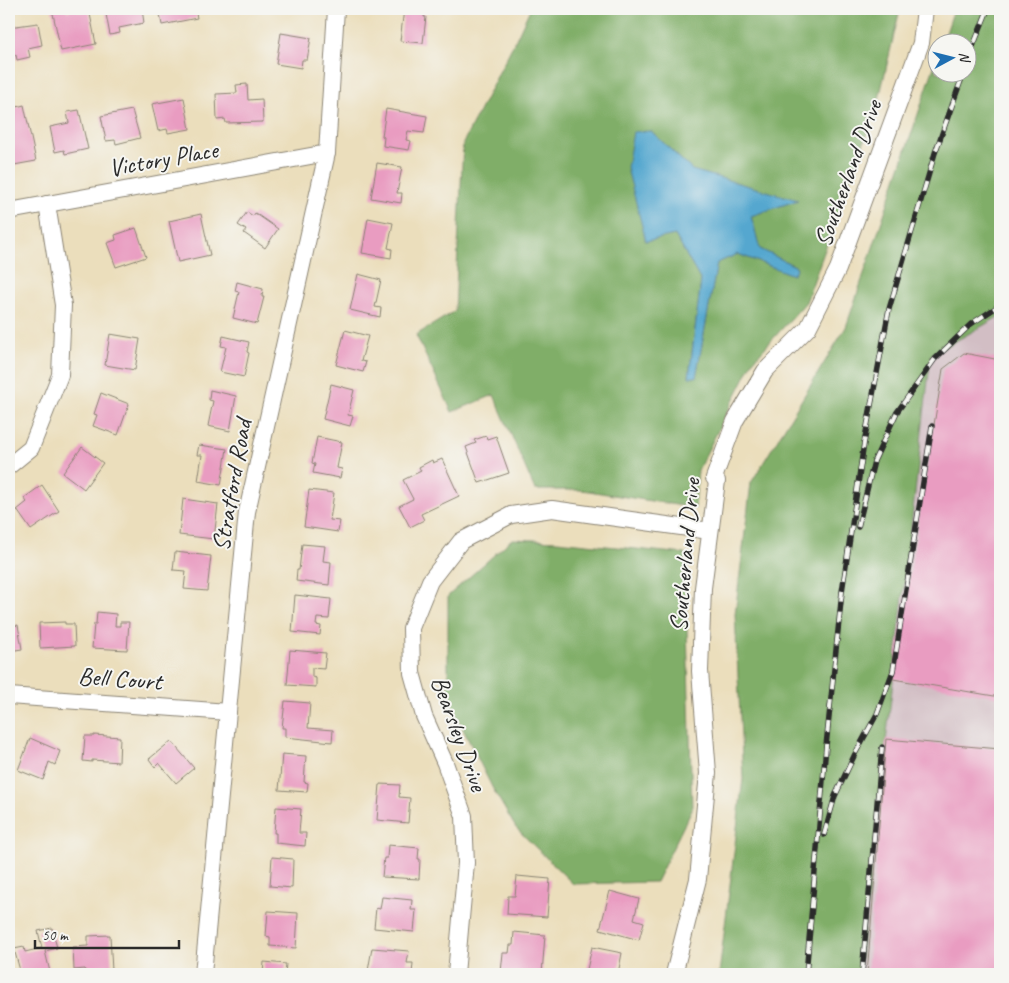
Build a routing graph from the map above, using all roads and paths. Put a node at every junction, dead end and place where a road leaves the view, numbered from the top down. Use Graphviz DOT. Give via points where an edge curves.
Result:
graph roads {
  1 [pos="336,9"];
  2 [pos="925,9"];
  3 [pos="327,153"];
  4 [pos="47,204"];
  5 [pos="9,211"];
  6 [pos="9,466"];
  7 [pos="710,531"];
  8 [pos="9,696"];
  9 [pos="228,712"];
  10 [pos="203,974"];
  11 [pos="456,974"];
  12 [pos="674,974"];
  1 -- 3 [label="street, Stratford Road"];
  2 -- 7 [label="street, Southerland Drive" via="921,43 838,269 808,328 765,371 735,421 714,478 717,481"];
  3 -- 4 [label="street, Victory Place"];
  3 -- 9 [label="street, Stratford Road" via="247,512"];
  4 -- 5 [label="street, Victory Place"];
  4 -- 6 [label="street" via="63,305 60,375 31,448"];
  7 -- 11 [label="street, Bearsley Drive" via="552,508 511,515 461,541 430,581 411,628 412,673 424,716 464,816 466,862"];
  7 -- 12 [label="street, Southerland Drive" via="703,588 700,671 708,773 698,879"];
  8 -- 9 [label="street, Bell Court"];
  9 -- 10 [label="street, Stratford Road"];
}
